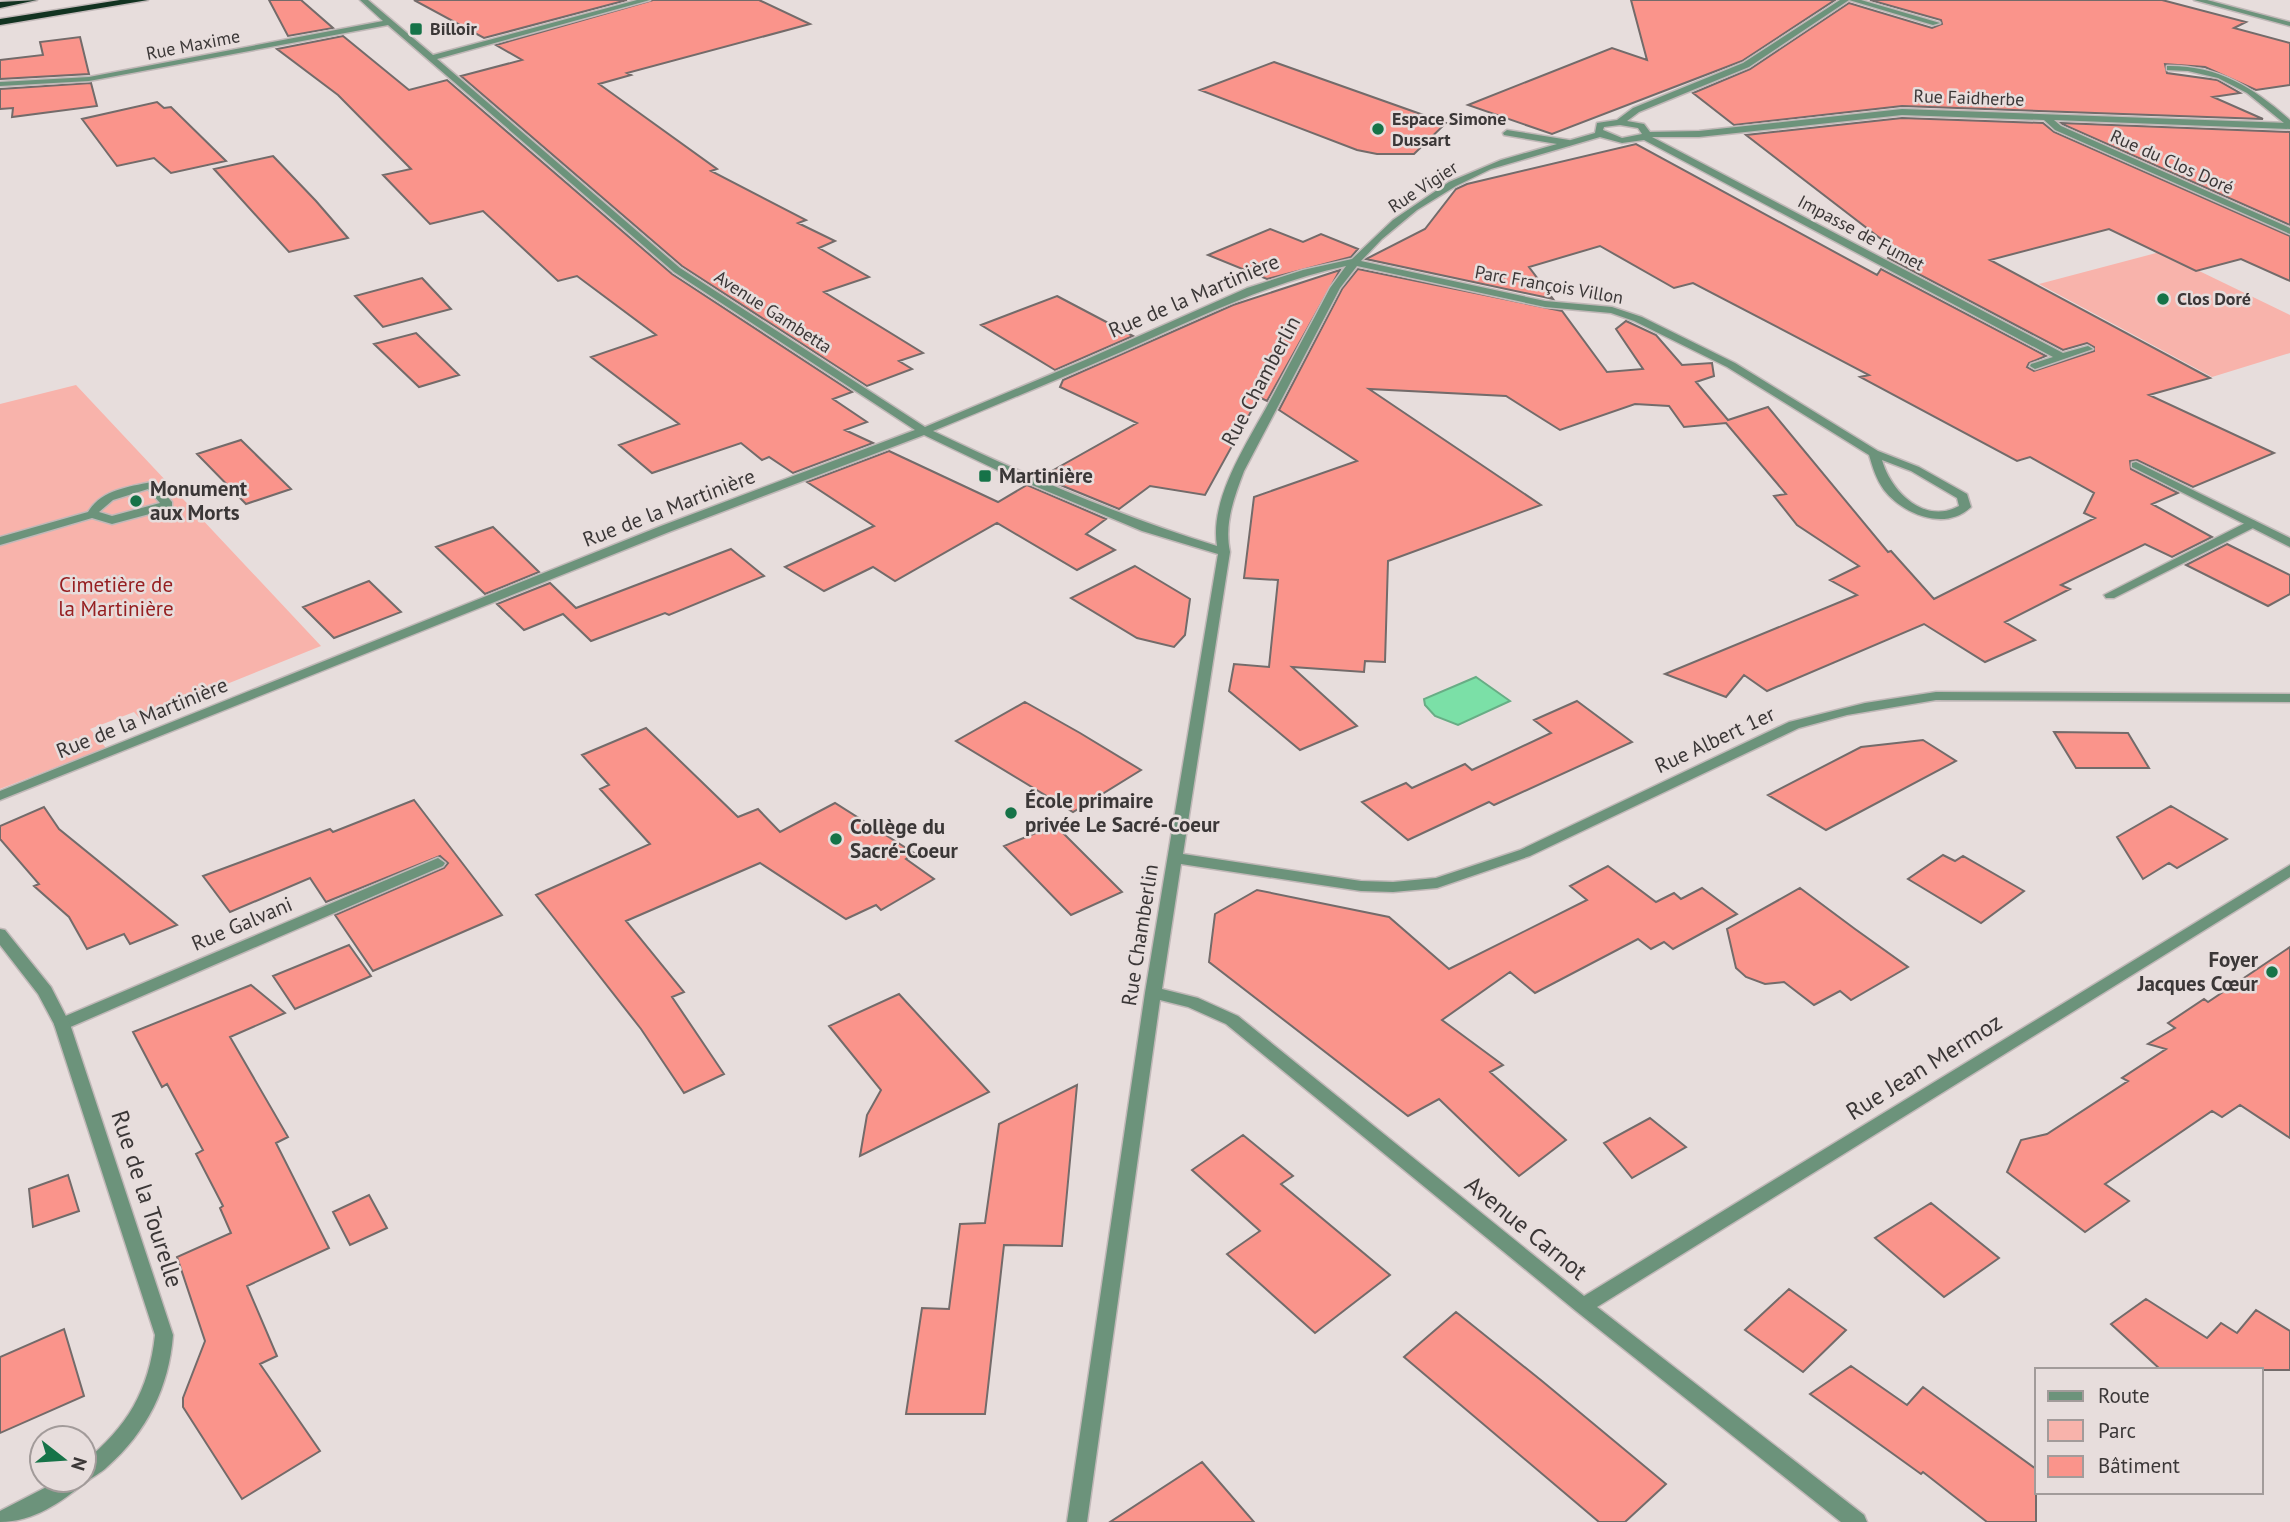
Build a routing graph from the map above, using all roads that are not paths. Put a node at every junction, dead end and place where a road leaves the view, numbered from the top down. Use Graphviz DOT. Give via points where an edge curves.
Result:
graph roads {
  1 [pos="32,0"];
  2 [pos="142,0"];
  3 [pos="364,0"];
  4 [pos="646,0"];
  5 [pos="1845,0"];
  6 [pos="1853,0"];
  7 [pos="2198,0"];
  8 [pos="0,5"];
  9 [pos="0,22"];
  10 [pos="389,22"];
  11 [pos="1936,23"];
  12 [pos="2290,24"];
  13 [pos="431,58"];
  14 [pos="2169,68"];
  15 [pos="0,84"];
  16 [pos="2045,116"];
  17 [pos="1620,122"];
  18 [pos="2290,125"];
  19 [pos="1507,132"];
  20 [pos="1600,134"];
  21 [pos="1646,136"];
  22 [pos="1569,144"];
  23 [pos="2290,231"];
  24 [pos="1353,262"];
  25 [pos="2088,349"];
  26 [pos="2062,358"];
  27 [pos="2035,366"];
  28 [pos="924,431"];
  29 [pos="1874,453"];
  30 [pos="2136,465"];
  31 [pos="92,514"];
  32 [pos="2251,524"];
  33 [pos="0,541"];
  34 [pos="2290,543"];
  35 [pos="1224,552"];
  36 [pos="2110,595"];
  37 [pos="2290,698"];
  38 [pos="0,796"];
  39 [pos="1176,858"];
  40 [pos="438,863"];
  41 [pos="2290,870"];
  42 [pos="0,934"];
  43 [pos="1153,993"];
  44 [pos="62,1024"];
  45 [pos="1583,1306"];
  46 [pos="98,1461"];
  47 [pos="56,1494"];
  48 [pos="0,1521"];
  49 [pos="1077,1522"];
  50 [pos="1857,1522"];
  1 -- 8 [label="highway"];
  2 -- 9 [label="highway"];
  3 -- 10 [label="street, Avenue Gambetta"];
  4 -- 13 [label="street"];
  5 -- 17 [label="street" via="1746,65 1636,110"];
  6 -- 11 [label="street"];
  7 -- 12 [label="street"];
  10 -- 13 [label="street, Avenue Gambetta"];
  10 -- 15 [label="street, Rue Maxime" via="89,79"];
  13 -- 28 [label="street, Avenue Gambetta" via="677,270"];
  14 -- 18 [label="street, Rue Faidherbe" via="2202,69 2240,83"];
  16 -- 18 [label="street, Rue Faidherbe"];
  16 -- 21 [label="street, Rue Faidherbe" via="1902,111"];
  16 -- 23 [label="street, Rue du Clos Doré" via="2058,128"];
  17 -- 20 [label="street" via="1600,125"];
  17 -- 21 [label="street, Impasse de Fumet" via="1641,126"];
  19 -- 22 [label="street"];
  20 -- 21 [label="street, Rue Faidherbe" via="1627,141"];
  20 -- 22 [label="street, Rue Vigier"];
  21 -- 26 [label="street, Impasse de Fumet"];
  22 -- 24 [label="street, Rue Vigier" via="1464,179 1404,215"];
  24 -- 28 [label="street, Rue de la Martinière" via="1251,290"];
  24 -- 29 [label="street, Parc François Villon" via="1545,304 1612,310 1638,319 1731,365"];
  24 -- 35 [label="street, Rue Chamberlin" via="1238,471 1219,536"];
  25 -- 26 [label="street"];
  26 -- 27 [label="street"];
  28 -- 35 [label="street, Avenue Gambetta" via="1039,486 1146,528"];
  28 -- 38 [label="street, Rue de la Martinière" via="665,529"];
  29 -- 29 [label="street, Parc François Villon" via="1883,479 1904,504 1928,514 1954,516 1965,507 1962,496 1915,469"];
  30 -- 32 [label="street"];
  31 -- 31 [label="street" via="112,520 168,505 151,485 112,497"];
  31 -- 33 [label="street"];
  32 -- 34 [label="street"];
  32 -- 36 [label="street"];
  35 -- 39 [label="street, Rue Chamberlin"];
  37 -- 39 [label="street, Rue Albert 1er" via="1936,696 1840,710 1794,725 1525,853 1437,883 1361,886"];
  39 -- 43 [label="street, Rue Chamberlin"];
  40 -- 44 [label="street, Rue Galvani"];
  41 -- 45 [label="street, Rue Jean Mermoz"];
  42 -- 44 [label="street, Rue de la Tourelle" via="45,991"];
  43 -- 45 [label="street, Avenue Carnot" via="1192,1002 1233,1020"];
  43 -- 49 [label="street, Rue Chamberlin"];
  44 -- 46 [label="street, Rue de la Tourelle" via="164,1335 163,1362 151,1399 130,1430"];
  45 -- 50 [label="street, Avenue Carnot"];
  47 -- 48 [label="street"];
}
